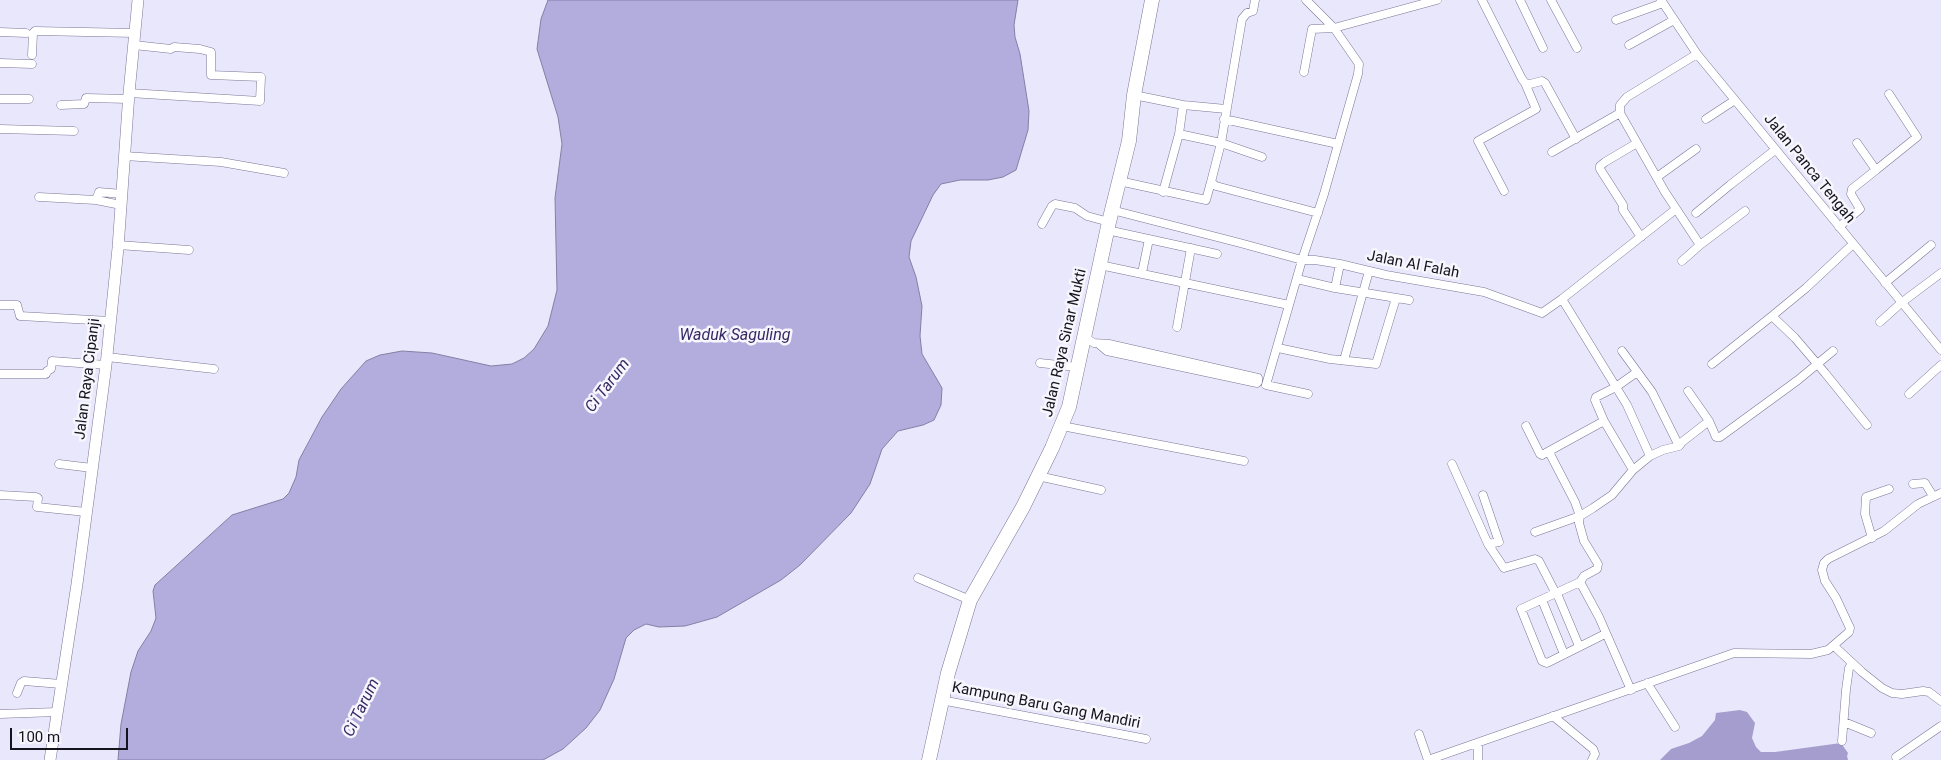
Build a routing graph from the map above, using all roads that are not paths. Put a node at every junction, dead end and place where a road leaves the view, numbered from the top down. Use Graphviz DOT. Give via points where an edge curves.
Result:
graph roads {
  1 [pos="138,0"];
  2 [pos="1152,0"];
  3 [pos="1255,0"];
  4 [pos="1306,0"];
  5 [pos="1400,0"];
  6 [pos="1437,0"];
  7 [pos="1482,0"];
  8 [pos="1520,0"];
  9 [pos="1551,0"];
  10 [pos="1419,2"];
  11 [pos="1662,2"];
  12 [pos="1402,9"];
  13 [pos="1616,20"];
  14 [pos="1674,20"];
  15 [pos="1334,28"];
  16 [pos="0,32"];
  17 [pos="26,33"];
  18 [pos="134,39"];
  19 [pos="1629,45"];
  20 [pos="1543,48"];
  21 [pos="1577,48"];
  22 [pos="1697,54"];
  23 [pos="32,55"];
  24 [pos="0,63"];
  25 [pos="32,64"];
  26 [pos="1304,72"];
  27 [pos="1525,83"];
  28 [pos="1889,94"];
  29 [pos="1134,95"];
  30 [pos="129,96"];
  31 [pos="0,99"];
  32 [pos="29,99"];
  33 [pos="1735,100"];
  34 [pos="61,104"];
  35 [pos="1182,105"];
  36 [pos="1226,109"];
  37 [pos="1620,113"];
  38 [pos="1224,119"];
  39 [pos="1706,119"];
  40 [pos="0,129"];
  41 [pos="74,131"];
  42 [pos="1179,134"];
  43 [pos="1576,139"];
  44 [pos="1221,142"];
  45 [pos="1637,143"];
  46 [pos="1857,143"];
  47 [pos="1338,144"];
  48 [pos="1696,149"];
  49 [pos="1775,150"];
  50 [pos="1552,152"];
  51 [pos="124,156"];
  52 [pos="1262,157"];
  53 [pos="1876,170"];
  54 [pos="284,173"];
  55 [pos="1656,177"];
  56 [pos="1119,181"];
  57 [pos="1211,182"];
  58 [pos="1504,191"];
  59 [pos="1163,192"];
  60 [pos="39,196"];
  61 [pos="122,199"];
  62 [pos="1676,209"];
  63 [pos="1745,211"];
  64 [pos="1318,213"];
  65 [pos="1696,214"];
  66 [pos="1109,221"];
  67 [pos="1042,224"];
  68 [pos="1839,226"];
  69 [pos="1641,237"];
  70 [pos="1149,239"];
  71 [pos="1852,244"];
  72 [pos="118,245"];
  73 [pos="1700,245"];
  74 [pos="1931,245"];
  75 [pos="1191,248"];
  76 [pos="190,250"];
  77 [pos="1217,254"];
  78 [pos="1302,260"];
  79 [pos="1682,261"];
  80 [pos="1340,264"];
  81 [pos="1100,265"];
  82 [pos="1368,271"];
  83 [pos="1142,273"];
  84 [pos="1941,273"];
  85 [pos="1297,279"];
  86 [pos="1185,282"];
  87 [pos="1886,283"];
  88 [pos="1335,288"];
  89 [pos="1362,292"];
  90 [pos="1396,298"];
  91 [pos="1562,299"];
  92 [pos="1409,300"];
  93 [pos="1901,302"];
  94 [pos="0,305"];
  95 [pos="1289,305"];
  96 [pos="1772,316"];
  97 [pos="110,322"];
  98 [pos="1880,322"];
  99 [pos="1177,327"];
  100 [pos="1084,337"];
  101 [pos="1278,348"];
  102 [pos="1941,350"];
  103 [pos="1622,351"];
  104 [pos="1833,352"];
  105 [pos="1344,360"];
  106 [pos="106,361"];
  107 [pos="1040,363"];
  108 [pos="1179,363"];
  109 [pos="1712,364"];
  110 [pos="1817,364"];
  111 [pos="1941,365"];
  112 [pos="1077,367"];
  113 [pos="214,369"];
  114 [pos="1637,372"];
  115 [pos="0,374"];
  116 [pos="1616,387"];
  117 [pos="1688,391"];
  118 [pos="1308,394"];
  119 [pos="1908,394"];
  120 [pos="1604,421"];
  121 [pos="1709,421"];
  122 [pos="1062,426"];
  123 [pos="1526,426"];
  124 [pos="1867,426"];
  125 [pos="1679,446"];
  126 [pos="1549,452"];
  127 [pos="1650,456"];
  128 [pos="1244,461"];
  129 [pos="59,464"];
  130 [pos="1452,464"];
  131 [pos="92,468"];
  132 [pos="1633,470"];
  133 [pos="1038,476"];
  134 [pos="1913,484"];
  135 [pos="1101,490"];
  136 [pos="1889,490"];
  137 [pos="1941,493"];
  138 [pos="0,495"];
  139 [pos="1483,495"];
  140 [pos="1933,496"];
  141 [pos="86,512"];
  142 [pos="1580,516"];
  143 [pos="1535,532"];
  144 [pos="1872,538"];
  145 [pos="1488,544"];
  146 [pos="918,578"];
  147 [pos="1580,582"];
  148 [pos="1556,594"];
  149 [pos="970,600"];
  150 [pos="1542,600"];
  151 [pos="1605,634"];
  152 [pos="1579,646"];
  153 [pos="1834,646"];
  154 [pos="1564,654"];
  155 [pos="1852,663"];
  156 [pos="61,684"];
  157 [pos="1647,684"];
  158 [pos="1631,690"];
  159 [pos="17,693"];
  160 [pos="941,700"];
  161 [pos="1941,701"];
  162 [pos="57,712"];
  163 [pos="0,714"];
  164 [pos="1553,716"];
  165 [pos="1844,722"];
  166 [pos="1941,726"];
  167 [pos="1675,727"];
  168 [pos="1871,733"];
  169 [pos="1419,734"];
  170 [pos="1146,739"];
  171 [pos="1842,741"];
  172 [pos="1478,743"];
  173 [pos="1896,757"];
  174 [pos="50,760"];
  175 [pos="929,760"];
  176 [pos="1428,760"];
  177 [pos="1478,760"];
  178 [pos="1592,760"];
  1 -- 18 [label="main road, Jalan Raya Cipanji"];
  2 -- 29 [label="highway, Jalan Raya Sinar Mukti"];
  3 -- 36 [label="street" via="1253,11 1242,19"];
  4 -- 15 [label="street"];
  5 -- 12 [label="street"];
  6 -- 10 [label="street"];
  7 -- 27 [label="street"];
  8 -- 20 [label="street"];
  9 -- 21 [label="street"];
  10 -- 12 [label="street"];
  11 -- 13 [label="street"];
  11 -- 14 [label="street, Jalan Panca Tengah"];
  12 -- 15 [label="street"];
  14 -- 19 [label="street"];
  14 -- 22 [label="street, Jalan Panca Tengah"];
  15 -- 26 [label="street" via="1312,29"];
  15 -- 47 [label="street" via="1359,64"];
  16 -- 17 [label="street"];
  18 -- 23 [label="street" via="35,31"];
  18 -- 30 [label="main road, Jalan Raya Cipanji"];
  18 -- 30 [label="street" via="171,49 211,52 211,75 261,77 260,101"];
  22 -- 33 [label="street, Jalan Panca Tengah"];
  22 -- 37 [label="street" via="1626,97 1620,105"];
  24 -- 25 [label="street"];
  27 -- 43 [label="street" via="1545,83"];
  27 -- 58 [label="street" via="1536,109 1478,141"];
  28 -- 53 [label="street" via="1917,137"];
  29 -- 35 [label="street"];
  29 -- 56 [label="highway, Jalan Raya Sinar Mukti"];
  30 -- 34 [label="street" via="86,98 84,104"];
  30 -- 51 [label="main road, Jalan Raya Cipanji"];
  31 -- 32 [label="street"];
  33 -- 39 [label="street"];
  33 -- 49 [label="street, Jalan Panca Tengah"];
  35 -- 36 [label="street"];
  35 -- 42 [label="street"];
  36 -- 38 [label="street"];
  37 -- 43 [label="street"];
  37 -- 45 [label="street"];
  38 -- 44 [label="street"];
  38 -- 47 [label="street"];
  40 -- 41 [label="street"];
  42 -- 44 [label="street"];
  42 -- 59 [label="street"];
  43 -- 50 [label="street"];
  44 -- 52 [label="street"];
  44 -- 57 [label="street"];
  45 -- 55 [label="street"];
  45 -- 69 [label="street" via="1605,162 1600,169"];
  46 -- 53 [label="street"];
  47 -- 64 [label="street"];
  48 -- 55 [label="street"];
  49 -- 65 [label="street"];
  49 -- 68 [label="street, Jalan Panca Tengah"];
  51 -- 54 [label="street" via="221,162"];
  51 -- 61 [label="main road, Jalan Raya Cipanji"];
  53 -- 68 [label="street" via="1852,189 1851,194 1860,209"];
  55 -- 62 [label="street"];
  56 -- 59 [label="street"];
  56 -- 66 [label="highway, Jalan Raya Sinar Mukti"];
  57 -- 59 [label="street" via="1206,200"];
  57 -- 64 [label="street"];
  60 -- 61 [label="street"];
  61 -- 72 [label="main road, Jalan Raya Cipanji"];
  62 -- 69 [label="street, Jalan Al Falah"];
  62 -- 73 [label="street"];
  63 -- 73 [label="street"];
  64 -- 78 [label="street"];
  66 -- 67 [label="street" via="1055,204"];
  66 -- 70 [label="street"];
  66 -- 78 [label="street, Jalan Al Falah" via="1240,243"];
  66 -- 81 [label="highway, Jalan Raya Sinar Mukti"];
  68 -- 71 [label="street, Jalan Panca Tengah"];
  69 -- 91 [label="street, Jalan Al Falah"];
  70 -- 75 [label="street"];
  70 -- 83 [label="street"];
  71 -- 87 [label="street, Jalan Panca Tengah"];
  71 -- 96 [label="street"];
  72 -- 76 [label="street"];
  72 -- 97 [label="main road, Jalan Raya Cipanji"];
  73 -- 79 [label="street"];
  74 -- 87 [label="street"];
  75 -- 77 [label="street"];
  75 -- 86 [label="street"];
  78 -- 80 [label="street, Jalan Al Falah"];
  78 -- 85 [label="street"];
  80 -- 82 [label="street, Jalan Al Falah"];
  80 -- 88 [label="street"];
  81 -- 83 [label="street"];
  81 -- 100 [label="highway, Jalan Raya Sinar Mukti"];
  82 -- 89 [label="street"];
  82 -- 91 [label="street, Jalan Al Falah" via="1484,292 1539,313"];
  83 -- 86 [label="street"];
  84 -- 93 [label="street"];
  85 -- 88 [label="street"];
  85 -- 95 [label="street"];
  86 -- 95 [label="street"];
  86 -- 99 [label="street"];
  87 -- 93 [label="street, Jalan Panca Tengah"];
  88 -- 89 [label="street"];
  89 -- 90 [label="street"];
  89 -- 105 [label="street"];
  90 -- 92 [label="street"];
  90 -- 105 [label="street" via="1376,364"];
  91 -- 116 [label="street"];
  93 -- 98 [label="street"];
  93 -- 102 [label="street, Jalan Panca Tengah"];
  94 -- 97 [label="street" via="17,305 20,316"];
  95 -- 101 [label="street"];
  96 -- 109 [label="street"];
  96 -- 110 [label="street"];
  97 -- 106 [label="main road, Jalan Raya Cipanji"];
  100 -- 108 [label="street" via="1105,347"];
  100 -- 112 [label="highway, Jalan Raya Sinar Mukti"];
  101 -- 105 [label="street"];
  101 -- 118 [label="street" via="1266,385"];
  103 -- 114 [label="street"];
  104 -- 110 [label="street"];
  106 -- 113 [label="street"];
  106 -- 115 [label="street" via="52,361 46,374"];
  106 -- 131 [label="main road, Jalan Raya Cipanji"];
  107 -- 112 [label="street"];
  108 -- 108 [label="street" via="1258,378 1259,380 1257,383"];
  110 -- 121 [label="street" via="1720,437 1714,433"];
  110 -- 124 [label="street"];
  111 -- 119 [label="street"];
  112 -- 122 [label="highway, Jalan Raya Sinar Mukti"];
  114 -- 116 [label="street"];
  114 -- 125 [label="street" via="1652,392"];
  116 -- 120 [label="street" via="1595,400"];
  116 -- 127 [label="street"];
  117 -- 121 [label="street"];
  120 -- 126 [label="street"];
  120 -- 132 [label="street"];
  121 -- 125 [label="street"];
  122 -- 128 [label="street"];
  122 -- 133 [label="highway, Jalan Raya Sinar Mukti"];
  123 -- 126 [label="street" via="1540,454"];
  125 -- 127 [label="street"];
  126 -- 142 [label="street"];
  127 -- 132 [label="street"];
  129 -- 131 [label="street"];
  130 -- 145 [label="street"];
  131 -- 141 [label="main road, Jalan Raya Cipanji"];
  132 -- 142 [label="street" via="1612,495"];
  133 -- 135 [label="street"];
  133 -- 149 [label="highway, Jalan Raya Sinar Mukti"];
  134 -- 140 [label="street" via="1926,483"];
  136 -- 144 [label="street" via="1866,497 1865,514"];
  137 -- 140 [label="street"];
  138 -- 141 [label="street" via="36,497 37,507"];
  139 -- 145 [label="street" via="1499,542"];
  140 -- 144 [label="street"];
  141 -- 156 [label="main road, Jalan Raya Cipanji"];
  142 -- 143 [label="street"];
  142 -- 147 [label="street" via="1580,530 1598,565"];
  144 -- 153 [label="street" via="1828,559 1822,566 1825,581 1850,625 1849,632"];
  145 -- 148 [label="street" via="1504,568 1538,560"];
  146 -- 149 [label="street"];
  147 -- 148 [label="street"];
  147 -- 151 [label="street"];
  148 -- 150 [label="street"];
  148 -- 152 [label="street"];
  149 -- 160 [label="highway, Jalan Raya Sinar Mukti"];
  150 -- 154 [label="street"];
  150 -- 154 [label="street" via="1522,608 1521,612 1543,662"];
  151 -- 152 [label="street"];
  151 -- 158 [label="street"];
  152 -- 154 [label="street"];
  153 -- 155 [label="street"];
  153 -- 157 [label="street" via="1811,654 1734,653"];
  155 -- 161 [label="street" via="1892,694 1923,691"];
  155 -- 165 [label="street"];
  156 -- 159 [label="street" via="24,681"];
  156 -- 162 [label="main road, Jalan Raya Cipanji"];
  157 -- 158 [label="street"];
  157 -- 167 [label="street"];
  158 -- 164 [label="street"];
  160 -- 170 [label="street, Kampung Baru Gang Mandiri"];
  160 -- 175 [label="highway, Jalan Raya Sinar Mukti"];
  162 -- 163 [label="street"];
  162 -- 174 [label="main road, Jalan Raya Cipanji"];
  164 -- 172 [label="street"];
  164 -- 178 [label="street" via="1593,749"];
  165 -- 168 [label="street"];
  165 -- 171 [label="street"];
  166 -- 173 [label="street"];
  169 -- 176 [label="street"];
  172 -- 176 [label="street"];
  172 -- 177 [label="street"];
}
